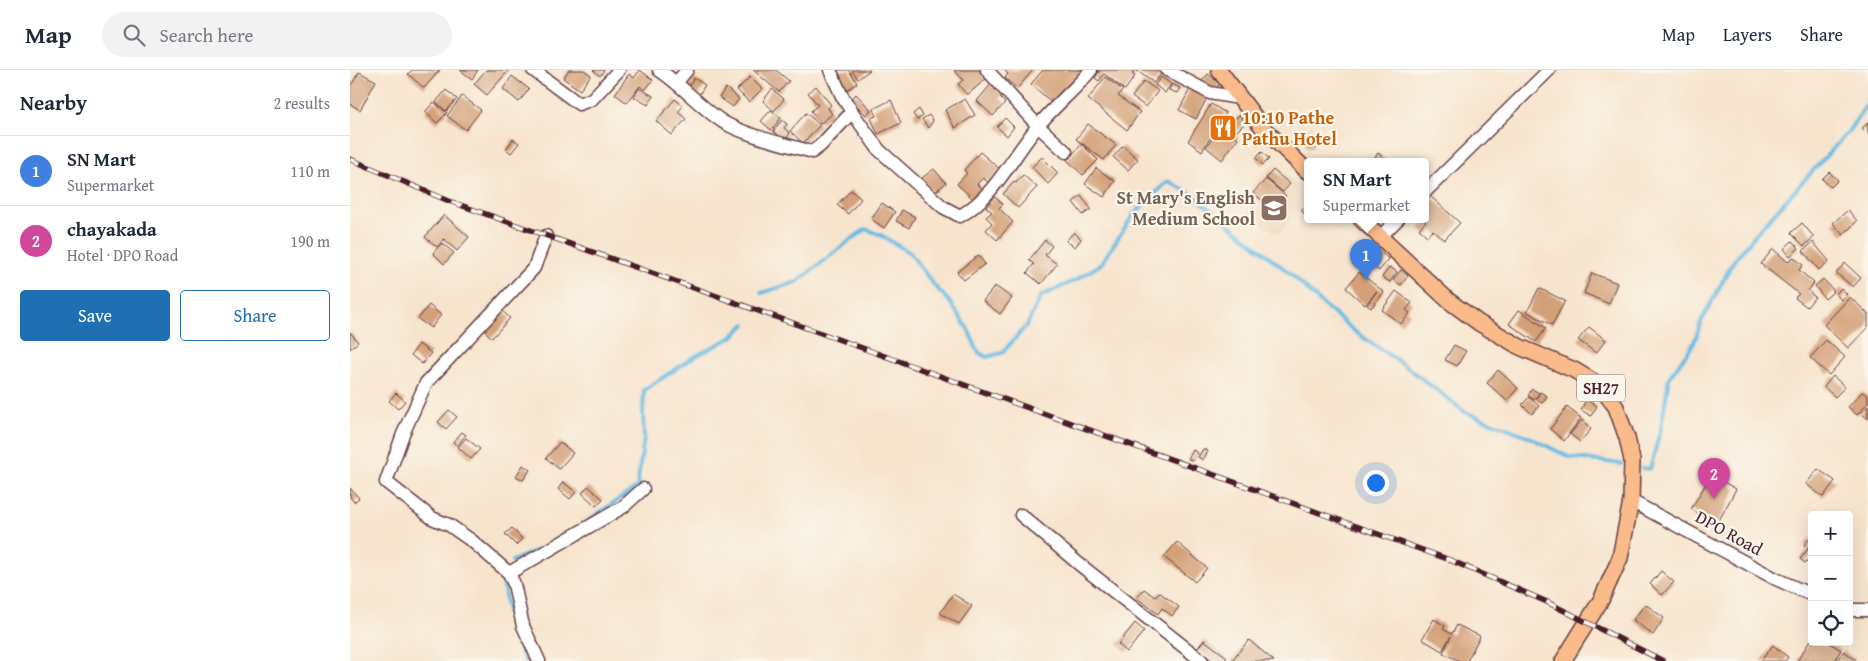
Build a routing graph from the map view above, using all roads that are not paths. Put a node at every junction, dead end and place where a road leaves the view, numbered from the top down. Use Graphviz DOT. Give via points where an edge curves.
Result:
graph roads {
  1 [pos="533,70"];
  2 [pos="619,70"];
  3 [pos="659,70"];
  4 [pos="687,70"];
  5 [pos="830,70"];
  6 [pos="987,70"];
  7 [pos="1091,70"];
  8 [pos="1167,70"];
  9 [pos="1219,70"];
  10 [pos="1549,70"];
  11 [pos="677,82"];
  12 [pos="1238,98"];
  13 [pos="852,112"];
  14 [pos="1038,126"];
  15 [pos="1066,152"];
  16 [pos="1304,168"];
  17 [pos="1429,188"];
  18 [pos="1366,223"];
  19 [pos="1394,223"];
  20 [pos="546,236"];
  21 [pos="1381,236"];
  22 [pos="643,489"];
  23 [pos="1630,500"];
  24 [pos="1021,515"];
  25 [pos="510,572"];
  26 [pos="1808,594"];
  27 [pos="1853,610"];
  28 [pos="1868,610"];
  29 [pos="539,661"];
  30 [pos="1202,661"];
  31 [pos="1563,661"];
  1 -- 2 [label="street" via="579,104 592,99"];
  3 -- 11 [label="street"];
  4 -- 11 [label="street"];
  5 -- 13 [label="street"];
  6 -- 14 [label="street"];
  7 -- 14 [label="street"];
  8 -- 12 [label="street" via="1210,93"];
  9 -- 12 [label="main road"];
  10 -- 17 [label="street"];
  11 -- 13 [label="street" via="724,122 766,139 812,152"];
  12 -- 16 [label="main road"];
  13 -- 14 [label="street" via="879,150 943,207 960,216 974,208 996,184"];
  14 -- 15 [label="street"];
  18 -- 21 [label="main road, SH27"];
  19 -- 21 [label="street"];
  20 -- 25 [label="street" via="534,268 426,383 386,482 432,518 450,525"];
  21 -- 23 [label="main road, SH27" via="1449,301 1479,323 1520,347 1574,370 1599,385 1616,407 1627,438 1632,460"];
  22 -- 25 [label="street" via="623,507"];
  23 -- 26 [label="street, DPO Road"];
  23 -- 31 [label="main road, SH27" via="1620,558 1600,600"];
  24 -- 30 [label="street"];
  25 -- 29 [label="street" via="524,626"];
  27 -- 28 [label="street"];
}
